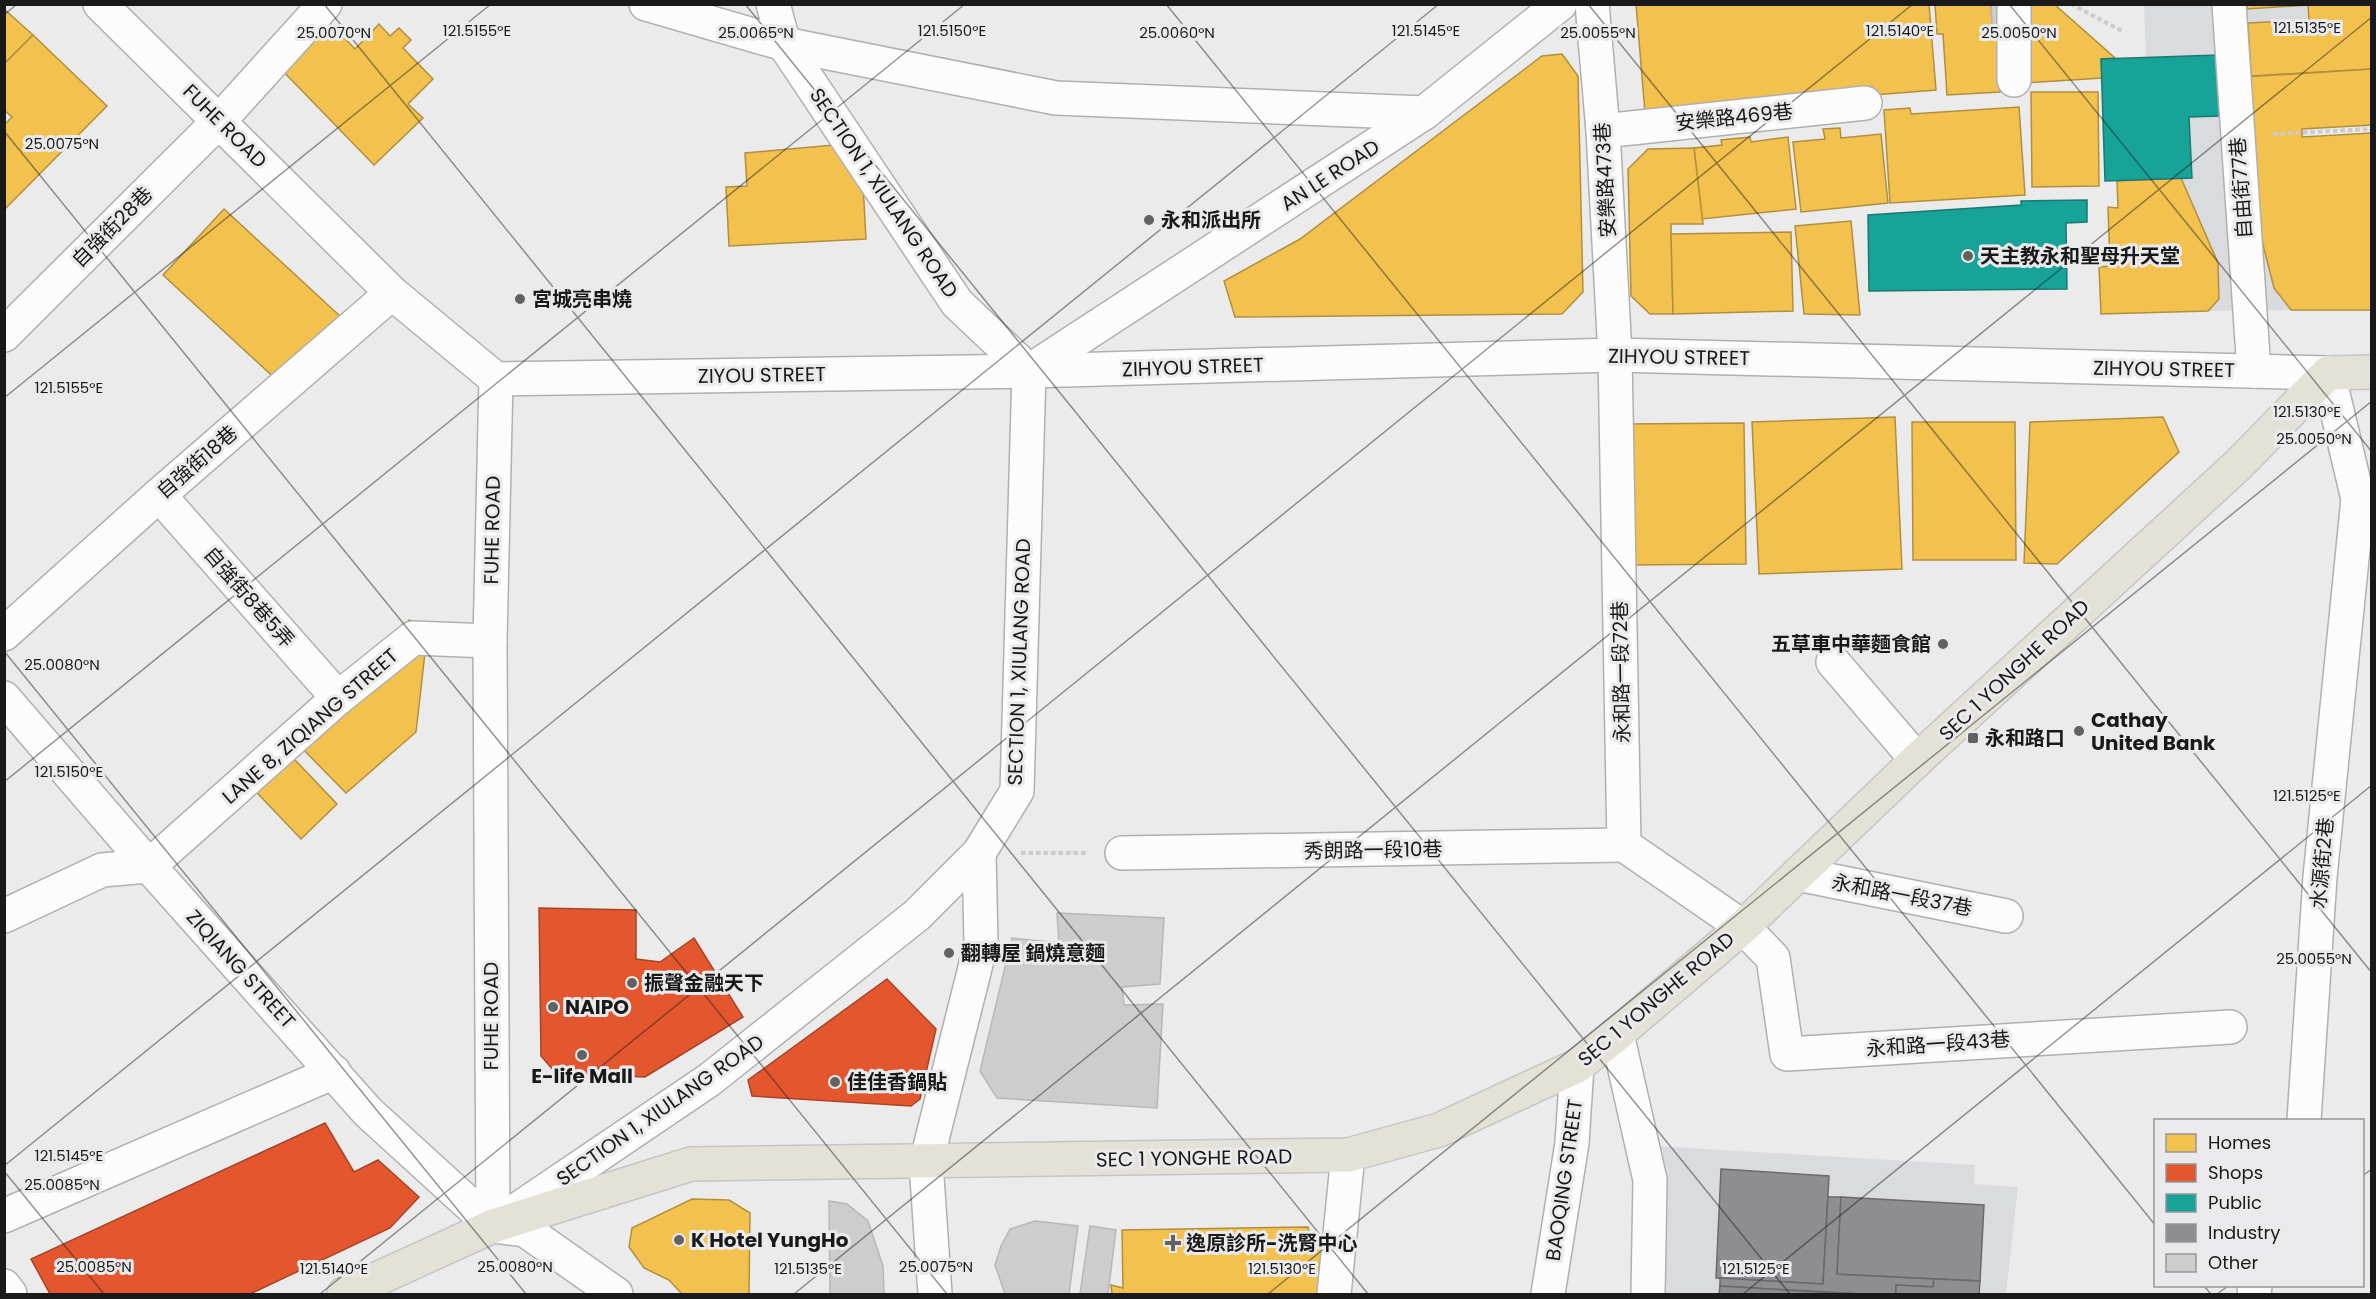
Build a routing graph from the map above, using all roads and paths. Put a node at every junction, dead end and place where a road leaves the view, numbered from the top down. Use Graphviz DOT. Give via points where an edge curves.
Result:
graph roads {
  1 [pos="100,4"];
  2 [pos="324,4"];
  3 [pos="646,4"];
  4 [pos="773,4"];
  5 [pos="1560,4"];
  6 [pos="1592,4"];
  7 [pos="2014,4"];
  8 [pos="2071,4"];
  9 [pos="2229,4"];
  10 [pos="2124,32"];
  11 [pos="784,44"];
  12 [pos="2014,80"];
  13 [pos="1864,103"];
  14 [pos="1424,113"];
  15 [pos="220,120"];
  16 [pos="2372,129"];
  17 [pos="1603,131"];
  18 [pos="2307,133"];
  19 [pos="392,293"];
  20 [pos="4,335"];
  21 [pos="1615,355"];
  22 [pos="1029,371"];
  23 [pos="2254,371"];
  24 [pos="2372,372"];
  25 [pos="2328,373"];
  26 [pos="496,379"];
  27 [pos="159,495"];
  28 [pos="2365,503"];
  29 [pos="4,634"];
  30 [pos="490,641"];
  31 [pos="1833,662"];
  32 [pos="4,698"];
  33 [pos="338,698"];
  34 [pos="1917,760"];
  35 [pos="1624,845"];
  36 [pos="979,853"];
  37 [pos="1122,853"];
  38 [pos="149,866"];
  39 [pos="1798,874"];
  40 [pos="4,916"];
  41 [pos="2006,916"];
  42 [pos="1743,927"];
  43 [pos="2230,1027"];
  44 [pos="1617,1034"];
  45 [pos="1577,1066"];
  46 [pos="334,1072"];
  47 [pos="2304,1119"];
  48 [pos="1348,1155"];
  49 [pos="926,1163"];
  50 [pos="4,1216"];
  51 [pos="494,1226"];
  52 [pos="4,1286"];
  53 [pos="10,1294"];
  54 [pos="344,1294"];
  55 [pos="616,1294"];
  56 [pos="934,1294"];
  57 [pos="1334,1294"];
  58 [pos="1548,1294"];
  59 [pos="1648,1294"];
  1 -- 15 [label="street, FUHE ROAD"];
  2 -- 15 [label="street, 自強街28巷"];
  3 -- 11 [label="street"];
  4 -- 11 [label="street, SECTION 1, XIULANG ROAD"];
  5 -- 14 [label="street, AN LE ROAD"];
  6 -- 17 [label="street, 安樂路473巷"];
  7 -- 12 [label="street"];
  8 -- 10 [label="path"];
  9 -- 23 [label="street, 自由街77巷"];
  11 -- 14 [label="street" via="1056,98"];
  11 -- 22 [label="street, SECTION 1, XIULANG ROAD" via="957,303"];
  13 -- 17 [label="street, 安樂路469巷"];
  14 -- 22 [label="street, AN LE ROAD"];
  15 -- 19 [label="street, FUHE ROAD"];
  15 -- 20 [label="street, 自強街28巷"];
  16 -- 18 [label="path"];
  17 -- 21 [label="street, 安樂路473巷"];
  19 -- 26 [label="street, FUHE ROAD"];
  19 -- 27 [label="street, 自強街18巷"];
  21 -- 22 [label="street, ZIHYOU STREET"];
  21 -- 23 [label="street, ZIHYOU STREET"];
  21 -- 35 [label="street, 永和路一段72巷"];
  22 -- 26 [label="street, ZIYOU STREET"];
  22 -- 36 [label="street, SECTION 1, XIULANG ROAD" via="1017,790"];
  23 -- 25 [label="street, ZIHYOU STREET"];
  24 -- 25 [label="main road"];
  25 -- 28 [label="street, 水源街2巷"];
  25 -- 34 [label="main road, SEC 1 YONGHE ROAD" via="2238,465"];
  26 -- 30 [label="street, FUHE ROAD"];
  27 -- 29 [label="street, 自強街18巷"];
  27 -- 33 [label="street, 自強街8巷5弄"];
  28 -- 47 [label="street, 水源街2巷" via="2320,877"];
  30 -- 33 [label="street, LANE 8, ZIQIANG STREET" via="413,638"];
  30 -- 51 [label="street, FUHE ROAD"];
  31 -- 34 [label="street"];
  32 -- 38 [label="street, ZIQIANG STREET"];
  33 -- 38 [label="street, LANE 8, ZIQIANG STREET"];
  34 -- 39 [label="main road, SEC 1 YONGHE ROAD"];
  35 -- 37 [label="street, 秀朗路一段10巷"];
  35 -- 42 [label="street"];
  36 -- 37 [label="path"];
  36 -- 49 [label="street" via="981,944"];
  36 -- 51 [label="street, SECTION 1, XIULANG ROAD" via="917,915 709,1080"];
  38 -- 40 [label="street" via="102,870"];
  38 -- 46 [label="street, ZIQIANG STREET"];
  39 -- 41 [label="street, 永和路一段37巷"];
  39 -- 42 [label="main road, SEC 1 YONGHE ROAD"];
  42 -- 43 [label="street, 永和路一段43巷" via="1773,958 1787,1054"];
  42 -- 44 [label="main road, SEC 1 YONGHE ROAD"];
  44 -- 45 [label="main road, SEC 1 YONGHE ROAD"];
  44 -- 59 [label="street" via="1650,1180"];
  45 -- 48 [label="main road, SEC 1 YONGHE ROAD" via="1439,1130"];
  45 -- 58 [label="street, BAOQING STREET" via="1572,1143"];
  46 -- 50 [label="street"];
  46 -- 51 [label="street, ZIQIANG STREET" via="368,1112"];
  48 -- 49 [label="main road, SEC 1 YONGHE ROAD"];
  48 -- 57 [label="street"];
  49 -- 51 [label="main road, SEC 1 YONGHE ROAD" via="691,1164"];
  49 -- 56 [label="street"];
  51 -- 54 [label="main road, SEC 1 YONGHE ROAD"];
  51 -- 55 [label="street" via="525,1230"];
  52 -- 53 [label="street"];
}
